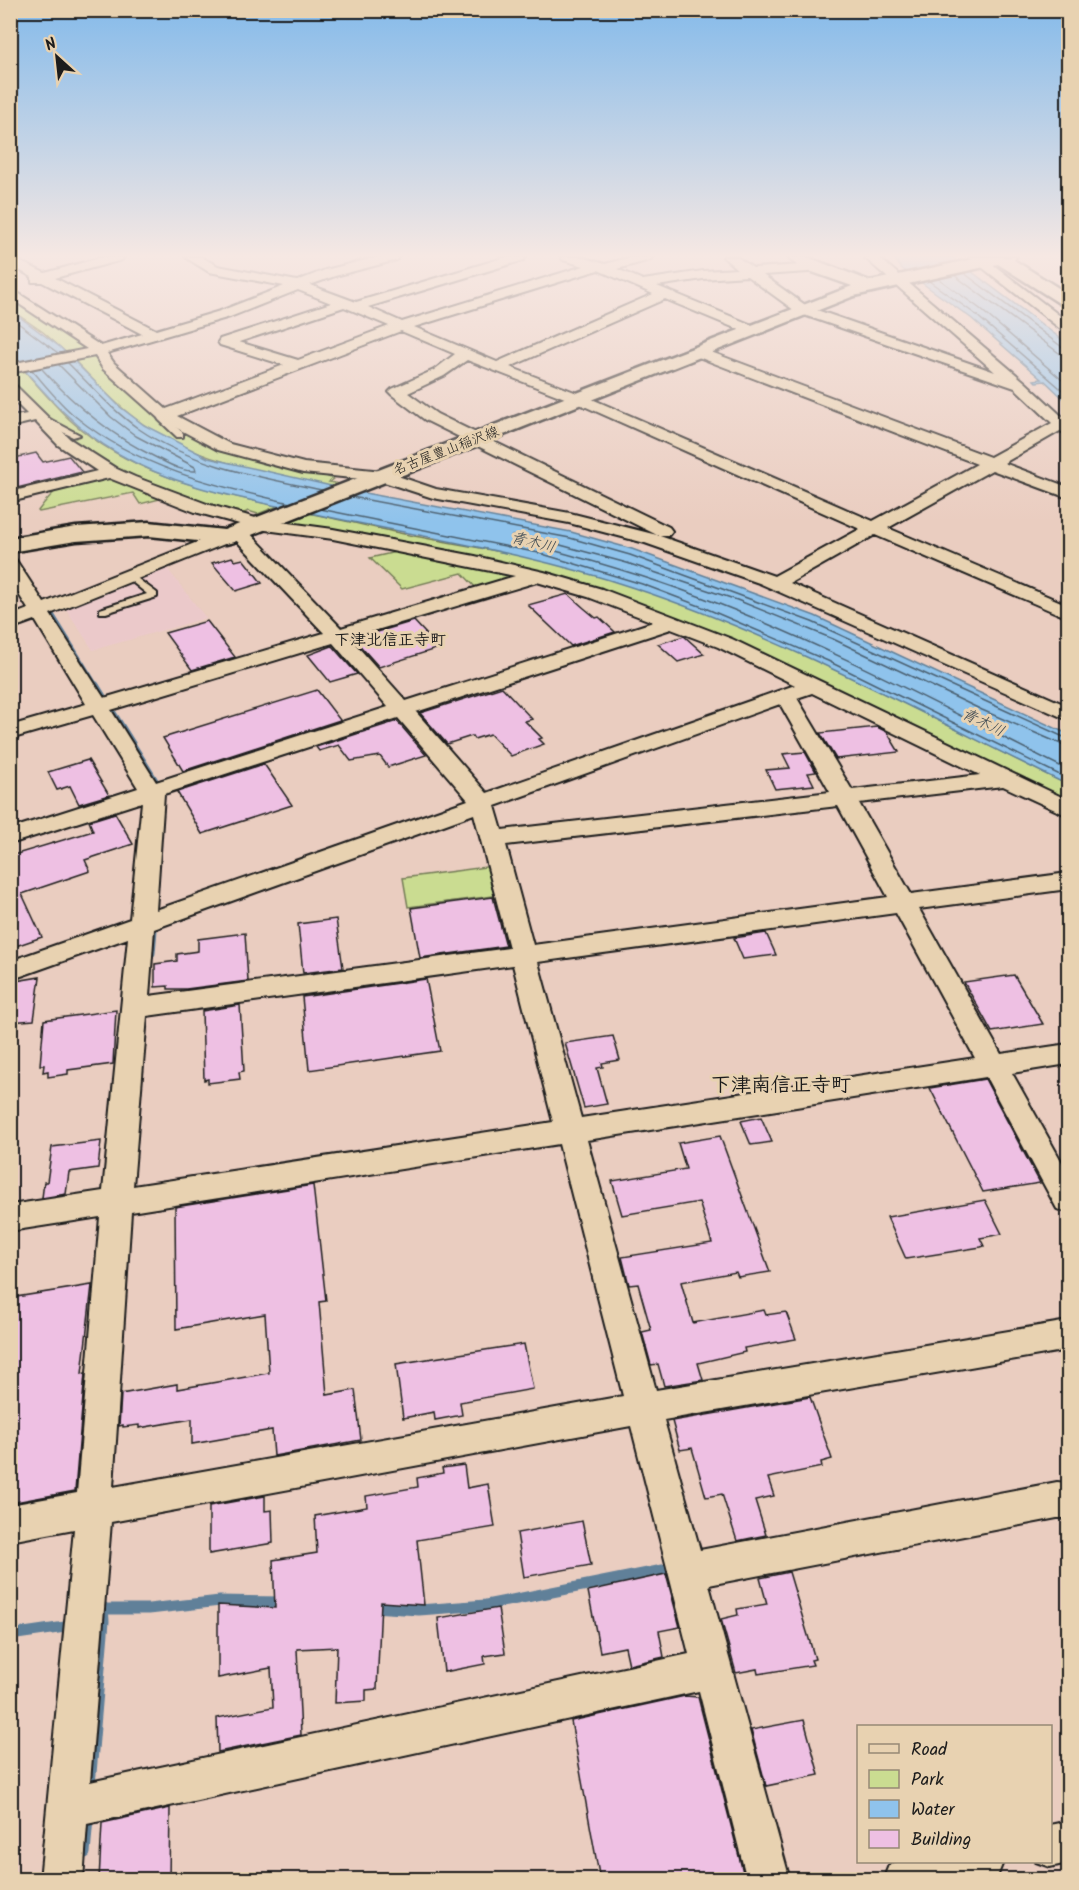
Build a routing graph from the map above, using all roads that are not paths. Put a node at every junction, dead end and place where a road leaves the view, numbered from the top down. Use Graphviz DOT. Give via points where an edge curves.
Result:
graph roads {
  1 [pos="88,345"];
  2 [pos="116,345"];
  3 [pos="235,345"];
  4 [pos="351,345"];
  5 [pos="444,345"];
  6 [pos="547,345"];
  7 [pos="715,345"];
  8 [pos="905,345"];
  9 [pos="974,345"];
  10 [pos="97,351"];
  11 [pos="698,352"];
  12 [pos="465,354"];
  13 [pos="298,365"];
  14 [pos="497,367"];
  15 [pos="10,369"];
  16 [pos="1020,385"];
  17 [pos="10,388"];
  18 [pos="580,399"];
  19 [pos="164,415"];
  20 [pos="38,416"];
  21 [pos="10,422"];
  22 [pos="1065,427"];
  23 [pos="76,435"];
  24 [pos="180,435"];
  25 [pos="475,439"];
  26 [pos="991,462"];
  27 [pos="111,473"];
  28 [pos="377,478"];
  29 [pos="1068,493"];
  30 [pos="10,496"];
  31 [pos="247,528"];
  32 [pos="874,528"];
  33 [pos="10,545"];
  34 [pos="10,564"];
  35 [pos="726,566"];
  36 [pos="129,576"];
  37 [pos="537,576"];
  38 [pos="775,583"];
  39 [pos="103,611"];
  40 [pos="39,612"];
  41 [pos="1068,612"];
  42 [pos="672,622"];
  43 [pos="10,623"];
  44 [pos="337,636"];
  45 [pos="814,685"];
  46 [pos="785,695"];
  47 [pos="98,707"];
  48 [pos="402,711"];
  49 [pos="1068,714"];
  50 [pos="10,733"];
  51 [pos="1006,779"];
  52 [pos="151,791"];
  53 [pos="845,798"];
  54 [pos="483,803"];
  55 [pos="1068,809"];
  56 [pos="10,837"];
  57 [pos="493,839"];
  58 [pos="1068,881"];
  59 [pos="904,903"];
  60 [pos="141,926"];
  61 [pos="524,956"];
  62 [pos="10,971"];
  63 [pos="134,1008"];
  64 [pos="1068,1054"];
  65 [pos="993,1065"];
  66 [pos="570,1132"];
  67 [pos="1068,1200"];
  68 [pos="117,1202"];
  69 [pos="10,1218"];
  70 [pos="1068,1335"];
  71 [pos="644,1408"];
  72 [pos="1068,1500"];
  73 [pos="94,1507"];
  74 [pos="10,1523"];
  75 [pos="687,1571"];
  76 [pos="714,1668"];
  77 [pos="67,1808"];
  78 [pos="1068,1842"];
  79 [pos="1052,1846"];
  80 [pos="978,1863"];
  81 [pos="61,1880"];
  82 [pos="770,1880"];
  83 [pos="904,1880"];
  1 -- 10 [label="street"];
  2 -- 10 [label="street"];
  3 -- 13 [label="street"];
  4 -- 13 [label="street"];
  5 -- 12 [label="street"];
  6 -- 14 [label="street"];
  7 -- 11 [label="main road, 名古屋豊山稲沢線"];
  8 -- 16 [label="street"];
  9 -- 16 [label="street"];
  10 -- 15 [label="street"];
  10 -- 19 [label="street" via="108,366"];
  11 -- 18 [label="main road, 名古屋豊山稲沢線"];
  11 -- 26 [label="street"];
  12 -- 14 [label="street"];
  12 -- 25 [label="street" via="439,373 398,392 431,417"];
  13 -- 19 [label="street"];
  14 -- 18 [label="street"];
  16 -- 22 [label="street"];
  17 -- 20 [label="street"];
  18 -- 25 [label="main road, 名古屋豊山稲沢線"];
  18 -- 32 [label="street"];
  19 -- 24 [label="lane" via="166,423"];
  19 -- 28 [label="street" via="224,447 303,468"];
  20 -- 21 [label="street"];
  20 -- 23 [label="lane"];
  20 -- 27 [label="street" via="64,442"];
  22 -- 26 [label="street"];
  25 -- 28 [label="main road, 名古屋豊山稲沢線"];
  25 -- 35 [label="street" via="720,558"];
  26 -- 29 [label="street"];
  26 -- 32 [label="street"];
  27 -- 30 [label="street"];
  27 -- 31 [label="street"];
  28 -- 31 [label="main road, 名古屋豊山稲沢線"];
  28 -- 35 [label="street" via="433,493 570,518"];
  31 -- 33 [label="main road, 名古屋豊山稲沢線" via="113,530"];
  31 -- 36 [label="street"];
  31 -- 37 [label="street" via="333,534"];
  31 -- 44 [label="street"];
  32 -- 38 [label="street"];
  32 -- 41 [label="street"];
  34 -- 40 [label="street"];
  35 -- 38 [label="street"];
  36 -- 39 [label="lane" via="153,595"];
  36 -- 40 [label="street"];
  37 -- 42 [label="street"];
  37 -- 44 [label="street"];
  38 -- 49 [label="street"];
  40 -- 43 [label="street"];
  40 -- 47 [label="street"];
  42 -- 45 [label="street"];
  42 -- 48 [label="street"];
  44 -- 47 [label="street"];
  44 -- 48 [label="street"];
  45 -- 46 [label="street"];
  45 -- 51 [label="street"];
  46 -- 53 [label="street"];
  46 -- 54 [label="street"];
  47 -- 50 [label="street"];
  47 -- 52 [label="street"];
  48 -- 52 [label="street"];
  48 -- 54 [label="street"];
  51 -- 53 [label="street"];
  51 -- 55 [label="street"];
  52 -- 56 [label="street"];
  52 -- 60 [label="street" via="154,796"];
  53 -- 57 [label="street"];
  53 -- 59 [label="street"];
  54 -- 57 [label="street"];
  54 -- 60 [label="street"];
  57 -- 61 [label="street"];
  58 -- 59 [label="street"];
  59 -- 61 [label="street"];
  59 -- 65 [label="street"];
  60 -- 62 [label="street"];
  60 -- 63 [label="street"];
  61 -- 63 [label="street"];
  61 -- 66 [label="street"];
  63 -- 68 [label="street"];
  64 -- 65 [label="street"];
  65 -- 66 [label="street"];
  65 -- 67 [label="street"];
  66 -- 68 [label="street"];
  66 -- 71 [label="street"];
  68 -- 69 [label="street"];
  68 -- 73 [label="street"];
  70 -- 71 [label="street"];
  71 -- 73 [label="street"];
  71 -- 75 [label="street"];
  72 -- 75 [label="street"];
  73 -- 74 [label="street"];
  73 -- 77 [label="street"];
  75 -- 76 [label="street"];
  76 -- 77 [label="street"];
  76 -- 82 [label="street"];
  77 -- 81 [label="street"];
  78 -- 79 [label="street"];
  80 -- 83 [label="street"];
}
